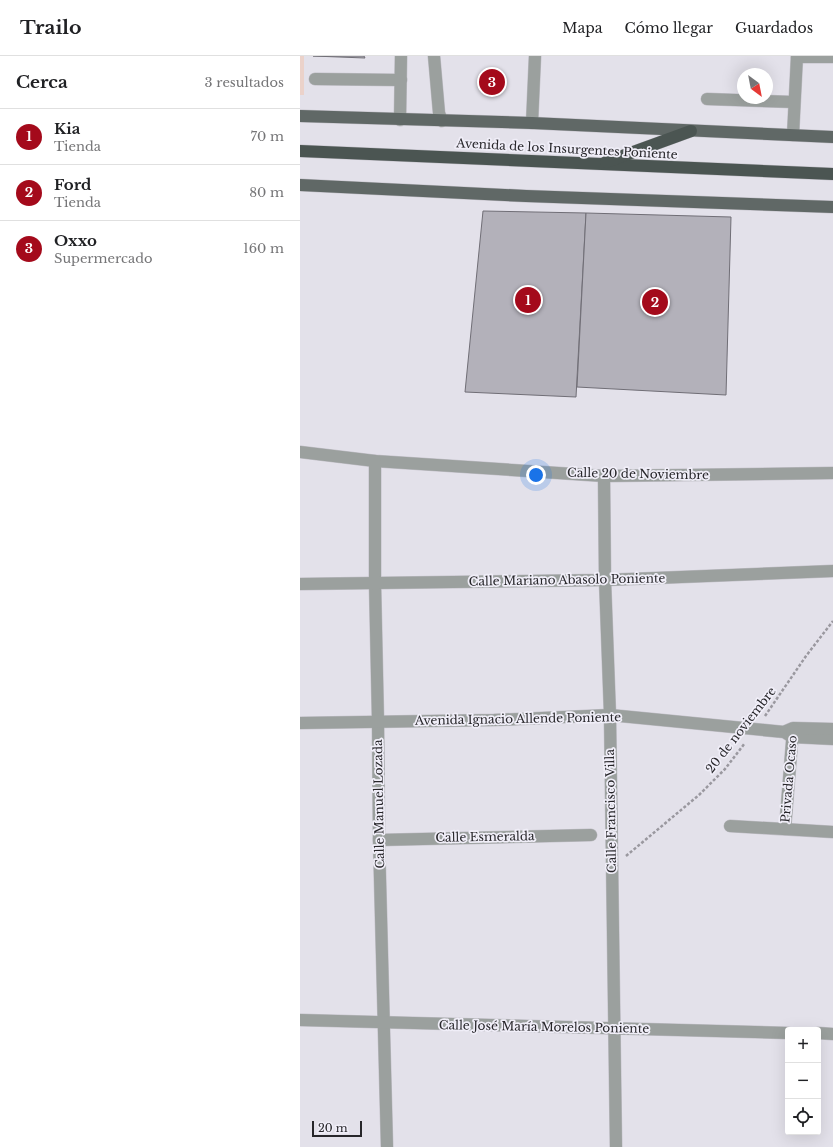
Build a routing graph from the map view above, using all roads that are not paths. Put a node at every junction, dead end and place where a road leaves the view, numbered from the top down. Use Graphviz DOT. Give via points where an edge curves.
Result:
graph roads {
  1 [pos="401,56"];
  2 [pos="434,56"];
  3 [pos="535,56"];
  4 [pos="797,56"];
  5 [pos="833,58"];
  6 [pos="315,79"];
  7 [pos="401,80"];
  8 [pos="708,100"];
  9 [pos="794,102"];
  10 [pos="300,116"];
  11 [pos="400,120"];
  12 [pos="442,121"];
  13 [pos="532,123"];
  14 [pos="691,131"];
  15 [pos="793,135"];
  16 [pos="833,137"];
  17 [pos="300,151"];
  18 [pos="599,164"];
  19 [pos="833,174"];
  20 [pos="300,185"];
  21 [pos="833,207"];
  22 [pos="300,452"];
  23 [pos="374,461"];
  24 [pos="833,473"];
  25 [pos="604,476"];
  26 [pos="833,571"];
  27 [pos="605,580"];
  28 [pos="374,583"];
  29 [pos="300,584"];
  30 [pos="610,715"];
  31 [pos="378,721"];
  32 [pos="300,723"];
  33 [pos="833,729"];
  34 [pos="790,732"];
  35 [pos="833,739"];
  36 [pos="730,826"];
  37 [pos="785,829"];
  38 [pos="833,832"];
  39 [pos="591,835"];
  40 [pos="379,840"];
  41 [pos="300,1020"];
  42 [pos="384,1023"];
  43 [pos="615,1028"];
  44 [pos="785,1033"];
  45 [pos="821,1033"];
  46 [pos="833,1034"];
  47 [pos="387,1147"];
  48 [pos="616,1147"];
  1 -- 7 [label="street"];
  2 -- 12 [label="street"];
  3 -- 13 [label="street"];
  4 -- 5 [label="street"];
  4 -- 9 [label="street"];
  6 -- 7 [label="street"];
  7 -- 11 [label="street"];
  8 -- 9 [label="street"];
  9 -- 15 [label="street"];
  10 -- 11 [label="main road, Avenida de los Insurgentes Poniente"];
  11 -- 12 [label="main road, Avenida de los Insurgentes Poniente"];
  12 -- 13 [label="main road, Avenida de los Insurgentes Poniente"];
  13 -- 14 [label="main road, Avenida de los Insurgentes Poniente"];
  14 -- 15 [label="main road, Avenida de los Insurgentes Poniente"];
  14 -- 18 [label="highway"];
  15 -- 16 [label="main road, Avenida de los Insurgentes Poniente"];
  17 -- 18 [label="highway, Avenida de los Insurgentes Poniente"];
  18 -- 19 [label="highway, Avenida de los Insurgentes Poniente"];
  20 -- 21 [label="main road"];
  22 -- 23 [label="street, Calle 20 de Noviembre"];
  23 -- 25 [label="street, Calle 20 de Noviembre"];
  23 -- 28 [label="street, Calle Manuel Lozada"];
  24 -- 25 [label="street, Calle 20 de Noviembre"];
  25 -- 27 [label="street, Calle Francisco Villa"];
  26 -- 27 [label="street, Calle Mariano Abasolo Poniente"];
  27 -- 28 [label="street, Calle Mariano Abasolo Poniente"];
  27 -- 30 [label="street, Calle Francisco Villa"];
  28 -- 29 [label="street, Calle Mariano Abasolo Poniente"];
  28 -- 31 [label="street, Calle Manuel Lozada"];
  30 -- 31 [label="street, Avenida Ignacio Allende Poniente"];
  30 -- 34 [label="street, Avenida Ignacio Allende Poniente"];
  30 -- 43 [label="street, Calle Francisco Villa"];
  31 -- 32 [label="street, Avenida Ignacio Allende Poniente"];
  31 -- 40 [label="street, Calle Manuel Lozada"];
  33 -- 34 [label="street, Avenida Ignacio Allende Poniente"];
  34 -- 35 [label="street, Avenida Ignacio Allende Poniente"];
  34 -- 37 [label="street, Privada Ocaso"];
  36 -- 37 [label="street, Privada Ocaso"];
  37 -- 38 [label="street, Privada Ocaso"];
  39 -- 40 [label="street, Calle Esmeralda"];
  40 -- 42 [label="street, Calle Manuel Lozada"];
  41 -- 42 [label="street, Calle José María Morelos Poniente"];
  42 -- 43 [label="street, Calle José María Morelos Poniente"];
  42 -- 47 [label="street, Calle Manuel Lozada"];
  43 -- 44 [label="street, Calle José María Morelos Poniente"];
  43 -- 48 [label="street, Calle Francisco Villa"];
  45 -- 46 [label="street"];
}
